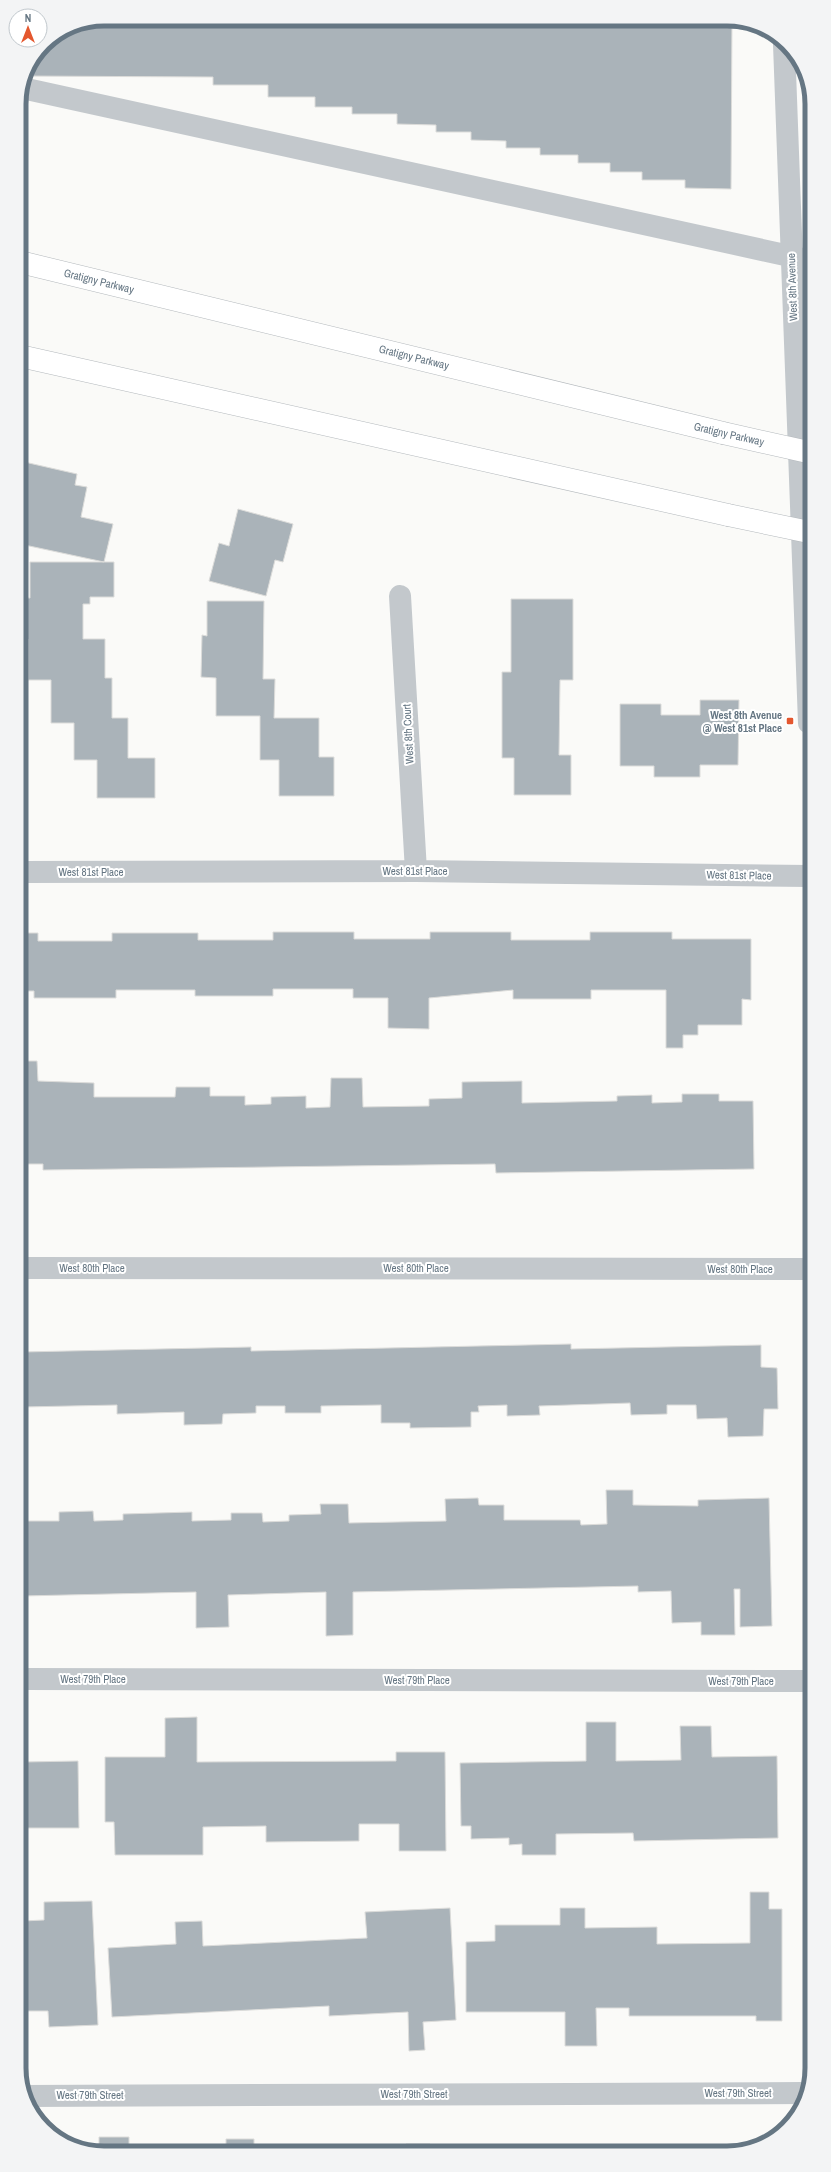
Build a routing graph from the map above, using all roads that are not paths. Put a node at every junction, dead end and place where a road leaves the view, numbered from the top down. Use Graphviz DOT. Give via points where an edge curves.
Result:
graph roads {
  1 [pos="785,52"];
  2 [pos="28,89"];
  3 [pos="800,258"];
  4 [pos="26,263"];
  5 [pos="26,357"];
  6 [pos="805,451"];
  7 [pos="805,516"];
  8 [pos="805,531"];
  9 [pos="400,596"];
  10 [pos="416,871"];
  11 [pos="26,872"];
  12 [pos="805,876"];
  13 [pos="26,1268"];
  14 [pos="805,1269"];
  15 [pos="26,1679"];
  16 [pos="805,1681"];
  17 [pos="800,2093"];
  18 [pos="31,2096"];
  1 -- 3 [label="street, West 8th Avenue"];
  2 -- 3 [label="street"];
  3 -- 7 [label="street, West 8th Avenue"];
  4 -- 6 [label="highway, Gratigny Parkway, bridge"];
  5 -- 8 [label="highway, bridge"];
  9 -- 10 [label="street, West 8th Court"];
  10 -- 11 [label="street, West 81st Place"];
  10 -- 12 [label="street, West 81st Place"];
  13 -- 14 [label="street, West 80th Place"];
  15 -- 16 [label="street, West 79th Place"];
  17 -- 18 [label="street, West 79th Street"];
}
